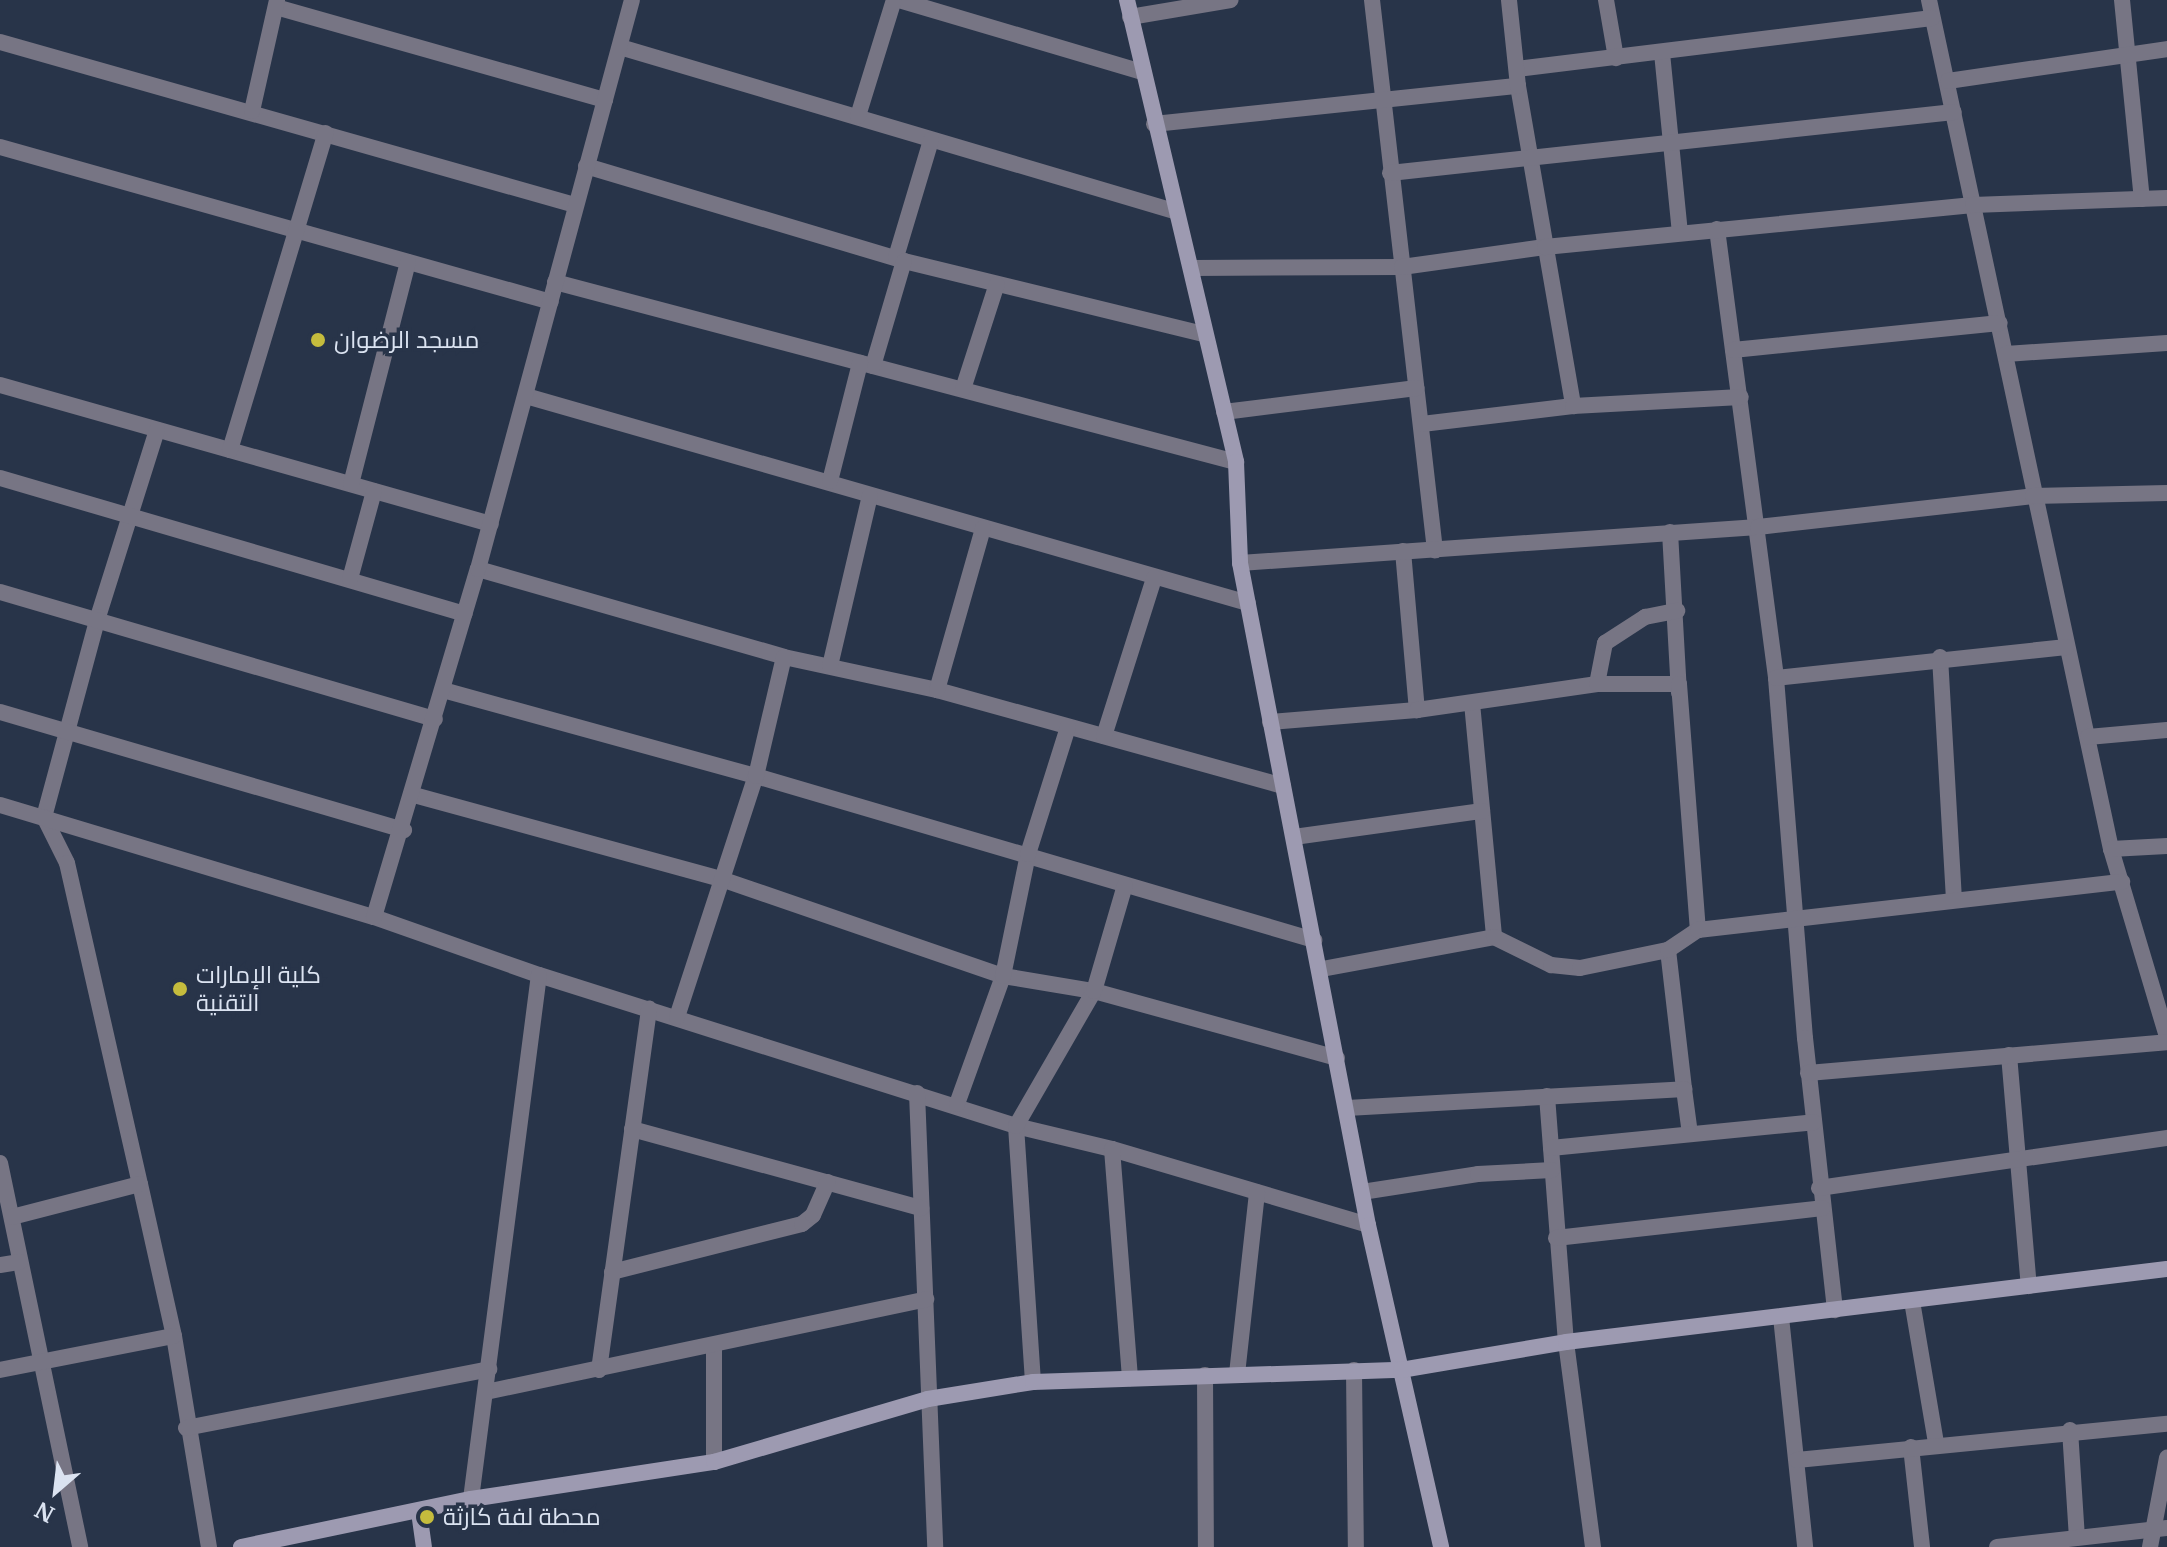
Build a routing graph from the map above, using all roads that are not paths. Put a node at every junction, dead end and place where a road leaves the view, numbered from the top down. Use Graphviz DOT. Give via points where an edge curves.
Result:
graph roads {
  1 [pos="632,0"];
  2 [pos="897,0"];
  3 [pos="1127,0"];
  4 [pos="1231,0"];
  5 [pos="1372,0"];
  6 [pos="1509,0"];
  7 [pos="1606,0"];
  8 [pos="1929,0"];
  9 [pos="2122,0"];
  10 [pos="277,4"];
  11 [pos="1130,17"];
  12 [pos="1932,18"];
  13 [pos="1,47"];
  14 [pos="620,47"];
  15 [pos="2167,49"];
  16 [pos="1662,53"];
  17 [pos="2127,55"];
  18 [pos="1616,58"];
  19 [pos="1142,72"];
  20 [pos="1518,78"];
  21 [pos="1948,81"];
  22 [pos="605,100"];
  23 [pos="1381,102"];
  24 [pos="252,111"];
  25 [pos="1954,112"];
  26 [pos="858,116"];
  27 [pos="1154,124"];
  28 [pos="326,133"];
  29 [pos="931,140"];
  30 [pos="1669,142"];
  31 [pos="0,147"];
  32 [pos="1532,159"];
  33 [pos="586,166"];
  34 [pos="1390,173"];
  35 [pos="2167,198"];
  36 [pos="2142,199"];
  37 [pos="575,205"];
  38 [pos="1973,205"];
  39 [pos="1174,211"];
  40 [pos="1717,229"];
  41 [pos="299,231"];
  42 [pos="1680,233"];
  43 [pos="1545,247"];
  44 [pos="900,259"];
  45 [pos="408,262"];
  46 [pos="1402,267"];
  47 [pos="1192,268"];
  48 [pos="555,282"];
  49 [pos="997,284"];
  50 [pos="551,302"];
  51 [pos="2000,323"];
  52 [pos="1203,334"];
  53 [pos="2167,343"];
  54 [pos="1733,350"];
  55 [pos="2006,354"];
  56 [pos="866,364"];
  57 [pos="0,385"];
  58 [pos="1417,388"];
  59 [pos="963,389"];
  60 [pos="526,396"];
  61 [pos="1741,397"];
  62 [pos="1573,406"];
  63 [pos="1224,412"];
  64 [pos="1422,424"];
  65 [pos="157,430"];
  66 [pos="230,450"];
  67 [pos="1236,462"];
  68 [pos="0,478"];
  69 [pos="830,481"];
  70 [pos="351,484"];
  71 [pos="374,491"];
  72 [pos="2167,493"];
  73 [pos="870,496"];
  74 [pos="2033,496"];
  75 [pos="132,516"];
  76 [pos="491,524"];
  77 [pos="1758,527"];
  78 [pos="983,528"];
  79 [pos="1670,532"];
  80 [pos="1435,550"];
  81 [pos="1403,551"];
  82 [pos="1240,563"];
  83 [pos="478,569"];
  84 [pos="1154,578"];
  85 [pos="350,579"];
  86 [pos="0,592"];
  87 [pos="1248,603"];
  88 [pos="1677,611"];
  89 [pos="465,614"];
  90 [pos="98,617"];
  91 [pos="2066,647"];
  92 [pos="784,657"];
  93 [pos="1940,657"];
  94 [pos="830,666"];
  95 [pos="1776,678"];
  96 [pos="1597,684"];
  97 [pos="1679,684"];
  98 [pos="443,690"];
  99 [pos="937,690"];
  100 [pos="1472,703"];
  101 [pos="1417,710"];
  102 [pos="0,712"];
  103 [pos="435,719"];
  104 [pos="1270,722"];
  105 [pos="1068,727"];
  106 [pos="67,730"];
  107 [pos="2167,730"];
  108 [pos="1104,736"];
  109 [pos="2088,737"];
  110 [pos="756,776"];
  111 [pos="1283,786"];
  112 [pos="414,795"];
  113 [pos="0,805"];
  114 [pos="1482,811"];
  115 [pos="44,817"];
  116 [pos="404,830"];
  117 [pos="1294,837"];
  118 [pos="2167,846"];
  119 [pos="2111,849"];
  120 [pos="1028,854"];
  121 [pos="724,880"];
  122 [pos="2122,882"];
  123 [pos="1125,885"];
  124 [pos="1954,898"];
  125 [pos="1795,916"];
  126 [pos="374,917"];
  127 [pos="1698,930"];
  128 [pos="1494,937"];
  129 [pos="1314,940"];
  130 [pos="1668,950"];
  131 [pos="1322,969"];
  132 [pos="2159,974"];
  133 [pos="539,975"];
  134 [pos="1003,976"];
  135 [pos="1094,991"];
  136 [pos="649,1008"];
  137 [pos="677,1017"];
  138 [pos="2167,1040"];
  139 [pos="2009,1055"];
  140 [pos="1337,1058"];
  141 [pos="1808,1073"];
  142 [pos="1684,1089"];
  143 [pos="917,1093"];
  144 [pos="1547,1096"];
  145 [pos="957,1104"];
  146 [pos="1347,1108"];
  147 [pos="1814,1122"];
  148 [pos="1016,1126"];
  149 [pos="632,1129"];
  150 [pos="1690,1134"];
  151 [pos="2167,1138"];
  152 [pos="1551,1148"];
  153 [pos="1112,1149"];
  154 [pos="2018,1160"];
  155 [pos="0,1163"];
  156 [pos="1552,1170"];
  157 [pos="828,1182"];
  158 [pos="140,1184"];
  159 [pos="1819,1188"];
  160 [pos="1257,1192"];
  161 [pos="1362,1192"];
  162 [pos="921,1208"];
  163 [pos="1822,1208"];
  164 [pos="12,1217"];
  165 [pos="1368,1225"];
  166 [pos="1556,1238"];
  167 [pos="20,1262"];
  168 [pos="0,1265"];
  169 [pos="2167,1269"];
  170 [pos="612,1272"];
  171 [pos="2029,1286"];
  172 [pos="926,1299"];
  173 [pos="1912,1301"];
  174 [pos="1835,1310"];
  175 [pos="1781,1317"];
  176 [pos="174,1336"];
  177 [pos="1566,1342"];
  178 [pos="714,1348"];
  179 [pos="44,1360"];
  180 [pos="489,1369"];
  181 [pos="0,1370"];
  182 [pos="599,1370"];
  183 [pos="1354,1370"];
  184 [pos="1401,1370"];
  185 [pos="1237,1374"];
  186 [pos="1205,1375"];
  187 [pos="1130,1378"];
  188 [pos="1033,1382"];
  189 [pos="486,1392"];
  190 [pos="928,1399"];
  191 [pos="2167,1424"];
  192 [pos="186,1428"];
  193 [pos="2070,1430"];
  194 [pos="1936,1443"];
  195 [pos="1911,1447"];
  196 [pos="2167,1458"];
  197 [pos="1797,1460"];
  198 [pos="714,1462"];
  199 [pos="471,1499"];
  200 [pos="419,1512"];
  201 [pos="2157,1535"];
  202 [pos="2077,1538"];
  203 [pos="2028,1545"];
  204 [pos="80,1547"];
  205 [pos="209,1547"];
  206 [pos="241,1547"];
  207 [pos="424,1547"];
  208 [pos="935,1547"];
  209 [pos="1206,1547"];
  210 [pos="1356,1547"];
  211 [pos="1441,1547"];
  212 [pos="1593,1547"];
  213 [pos="1805,1547"];
  214 [pos="1922,1547"];
  215 [pos="1997,1547"];
  1 -- 14 [label="street"];
  2 -- 19 [label="street"];
  2 -- 26 [label="street"];
  3 -- 11 [label="street"];
  4 -- 11 [label="street"];
  5 -- 23 [label="street"];
  6 -- 20 [label="street"];
  7 -- 18 [label="street"];
  8 -- 12 [label="street"];
  9 -- 17 [label="street"];
  10 -- 22 [label="street"];
  10 -- 24 [label="street"];
  11 -- 19 [label="street"];
  12 -- 16 [label="street"];
  12 -- 21 [label="street"];
  13 -- 24 [label="street"];
  14 -- 22 [label="street"];
  14 -- 26 [label="street"];
  15 -- 17 [label="street"];
  16 -- 18 [label="street"];
  16 -- 30 [label="street"];
  17 -- 21 [label="street"];
  17 -- 36 [label="street"];
  18 -- 20 [label="street"];
  19 -- 27 [label="street"];
  20 -- 23 [label="street"];
  20 -- 32 [label="street"];
  21 -- 25 [label="street"];
  22 -- 33 [label="street"];
  23 -- 27 [label="street"];
  23 -- 34 [label="street"];
  24 -- 28 [label="street"];
  25 -- 30 [label="street"];
  25 -- 38 [label="street"];
  26 -- 29 [label="street"];
  27 -- 39 [label="street"];
  28 -- 37 [label="street"];
  28 -- 41 [label="street"];
  29 -- 39 [label="street"];
  29 -- 44 [label="street"];
  30 -- 32 [label="street"];
  30 -- 42 [label="street"];
  31 -- 41 [label="street"];
  32 -- 34 [label="street"];
  32 -- 43 [label="street"];
  33 -- 37 [label="street"];
  33 -- 44 [label="street"];
  34 -- 46 [label="street"];
  35 -- 36 [label="street"];
  36 -- 38 [label="street"];
  37 -- 48 [label="street"];
  38 -- 40 [label="street"];
  38 -- 51 [label="street"];
  39 -- 47 [label="street"];
  40 -- 42 [label="street"];
  40 -- 54 [label="street"];
  41 -- 45 [label="street"];
  41 -- 66 [label="street"];
  42 -- 43 [label="street"];
  43 -- 46 [label="street"];
  43 -- 62 [label="street"];
  44 -- 49 [label="street"];
  44 -- 56 [label="street"];
  45 -- 50 [label="street"];
  45 -- 70 [label="street"];
  46 -- 47 [label="street"];
  46 -- 58 [label="street"];
  47 -- 52 [label="street"];
  48 -- 50 [label="street"];
  48 -- 56 [label="street"];
  49 -- 52 [label="street"];
  49 -- 59 [label="street"];
  50 -- 60 [label="street"];
  51 -- 54 [label="street"];
  51 -- 55 [label="street"];
  52 -- 63 [label="street"];
  53 -- 55 [label="street"];
  54 -- 61 [label="street"];
  55 -- 74 [label="street"];
  56 -- 59 [label="street"];
  56 -- 69 [label="street"];
  57 -- 65 [label="street"];
  58 -- 63 [label="street"];
  58 -- 64 [label="street"];
  59 -- 67 [label="street"];
  60 -- 69 [label="street"];
  60 -- 76 [label="street"];
  61 -- 62 [label="street"];
  61 -- 77 [label="street"];
  62 -- 64 [label="street"];
  63 -- 67 [label="street"];
  64 -- 80 [label="street"];
  65 -- 66 [label="street"];
  65 -- 75 [label="street"];
  66 -- 70 [label="street"];
  67 -- 82 [label="street"];
  68 -- 75 [label="street"];
  69 -- 73 [label="street"];
  70 -- 71 [label="street"];
  71 -- 76 [label="street"];
  71 -- 85 [label="street"];
  72 -- 74 [label="street"];
  73 -- 78 [label="street"];
  73 -- 94 [label="street"];
  74 -- 77 [label="street"];
  74 -- 91 [label="street"];
  75 -- 85 [label="street"];
  75 -- 90 [label="street"];
  76 -- 83 [label="street"];
  77 -- 79 [label="street"];
  77 -- 95 [label="street"];
  78 -- 84 [label="street"];
  78 -- 99 [label="street"];
  79 -- 80 [label="street"];
  79 -- 88 [label="street"];
  80 -- 81 [label="street"];
  81 -- 82 [label="street"];
  81 -- 101 [label="street"];
  82 -- 87 [label="street"];
  83 -- 89 [label="street"];
  83 -- 92 [label="street"];
  84 -- 87 [label="street"];
  84 -- 108 [label="street"];
  85 -- 89 [label="street"];
  86 -- 90 [label="street"];
  87 -- 104 [label="street"];
  88 -- 96 [label="street" via="1645,617 1605,643"];
  88 -- 97 [label="street"];
  89 -- 98 [label="street"];
  90 -- 103 [label="street"];
  90 -- 106 [label="street"];
  91 -- 93 [label="street"];
  91 -- 109 [label="street"];
  92 -- 94 [label="street"];
  92 -- 110 [label="street"];
  93 -- 95 [label="street"];
  93 -- 124 [label="street"];
  94 -- 99 [label="street"];
  95 -- 125 [label="street"];
  96 -- 97 [label="street"];
  96 -- 100 [label="street"];
  97 -- 127 [label="street"];
  98 -- 103 [label="street"];
  98 -- 110 [label="street"];
  99 -- 105 [label="street"];
  100 -- 101 [label="street"];
  100 -- 114 [label="street"];
  101 -- 104 [label="street"];
  102 -- 106 [label="street"];
  103 -- 112 [label="street"];
  104 -- 111 [label="street"];
  105 -- 108 [label="street"];
  105 -- 120 [label="street"];
  106 -- 115 [label="street"];
  106 -- 116 [label="street"];
  107 -- 109 [label="street"];
  108 -- 111 [label="street"];
  109 -- 119 [label="street"];
  110 -- 120 [label="street"];
  110 -- 121 [label="street"];
  111 -- 117 [label="street"];
  112 -- 116 [label="street"];
  112 -- 121 [label="street"];
  113 -- 115 [label="street"];
  114 -- 117 [label="street"];
  114 -- 128 [label="street"];
  115 -- 126 [label="street"];
  115 -- 158 [label="street" via="67,863"];
  116 -- 126 [label="street"];
  117 -- 129 [label="street"];
  118 -- 119 [label="street"];
  119 -- 122 [label="street"];
  120 -- 123 [label="street"];
  120 -- 134 [label="street"];
  121 -- 134 [label="street"];
  121 -- 137 [label="street"];
  122 -- 124 [label="street"];
  122 -- 132 [label="street"];
  123 -- 129 [label="street"];
  123 -- 135 [label="street"];
  124 -- 125 [label="street"];
  125 -- 127 [label="street"];
  125 -- 141 [label="street"];
  126 -- 133 [label="street"];
  127 -- 130 [label="street"];
  128 -- 130 [label="street" via="1551,965 1580,968"];
  128 -- 131 [label="street"];
  129 -- 131 [label="street"];
  130 -- 142 [label="street"];
  131 -- 140 [label="street"];
  132 -- 138 [label="street"];
  133 -- 136 [label="street"];
  133 -- 180 [label="street"];
  134 -- 135 [label="street"];
  134 -- 145 [label="street"];
  135 -- 140 [label="street"];
  135 -- 148 [label="street"];
  136 -- 137 [label="street"];
  136 -- 149 [label="street"];
  137 -- 143 [label="street"];
  138 -- 139 [label="street"];
  139 -- 141 [label="street"];
  139 -- 154 [label="street"];
  140 -- 146 [label="street"];
  141 -- 147 [label="street"];
  142 -- 144 [label="street"];
  142 -- 150 [label="street"];
  143 -- 145 [label="street"];
  143 -- 162 [label="street"];
  144 -- 146 [label="street"];
  144 -- 152 [label="street"];
  145 -- 148 [label="street"];
  146 -- 161 [label="street"];
  147 -- 150 [label="street"];
  147 -- 159 [label="street"];
  148 -- 153 [label="street"];
  148 -- 188 [label="street"];
  149 -- 157 [label="street"];
  149 -- 170 [label="street"];
  150 -- 152 [label="street"];
  151 -- 154 [label="street"];
  152 -- 156 [label="street"];
  153 -- 160 [label="street"];
  153 -- 187 [label="street"];
  154 -- 159 [label="street"];
  154 -- 171 [label="street"];
  155 -- 164 [label="street"];
  156 -- 161 [label="street" via="1478,1174"];
  156 -- 166 [label="street"];
  157 -- 162 [label="street"];
  157 -- 170 [label="street" via="813,1215 802,1224"];
  158 -- 164 [label="street"];
  158 -- 176 [label="street"];
  159 -- 163 [label="street"];
  160 -- 165 [label="street"];
  160 -- 185 [label="street"];
  161 -- 165 [label="street"];
  162 -- 172 [label="street"];
  163 -- 166 [label="street"];
  163 -- 174 [label="street"];
  164 -- 167 [label="street"];
  165 -- 184 [label="street"];
  166 -- 177 [label="street"];
  167 -- 168 [label="street"];
  167 -- 179 [label="street"];
  169 -- 171 [label="street"];
  170 -- 182 [label="street"];
  171 -- 173 [label="street"];
  172 -- 178 [label="street"];
  172 -- 190 [label="street"];
  173 -- 174 [label="street"];
  173 -- 194 [label="street"];
  174 -- 175 [label="street"];
  175 -- 177 [label="street"];
  175 -- 197 [label="street"];
  176 -- 179 [label="street"];
  176 -- 192 [label="street"];
  177 -- 184 [label="street"];
  177 -- 212 [label="street"];
  178 -- 182 [label="street"];
  178 -- 198 [label="street"];
  179 -- 181 [label="street"];
  179 -- 204 [label="street"];
  180 -- 189 [label="street"];
  180 -- 192 [label="street"];
  182 -- 189 [label="street"];
  183 -- 184 [label="street"];
  183 -- 185 [label="street"];
  183 -- 210 [label="street"];
  184 -- 211 [label="street"];
  185 -- 186 [label="street"];
  186 -- 187 [label="street"];
  186 -- 209 [label="street"];
  187 -- 188 [label="street"];
  188 -- 190 [label="street"];
  189 -- 199 [label="street"];
  190 -- 198 [label="street"];
  190 -- 208 [label="street"];
  191 -- 193 [label="street"];
  192 -- 205 [label="street"];
  193 -- 194 [label="street"];
  193 -- 202 [label="street"];
  194 -- 195 [label="street"];
  195 -- 197 [label="street"];
  195 -- 214 [label="street"];
  196 -- 201 [label="street"];
  197 -- 213 [label="street"];
  198 -- 199 [label="street"];
  199 -- 200 [label="street"];
  200 -- 206 [label="street"];
  200 -- 207 [label="street"];
  201 -- 202 [label="street"];
  202 -- 203 [label="street"];
  203 -- 215 [label="street"];
}
